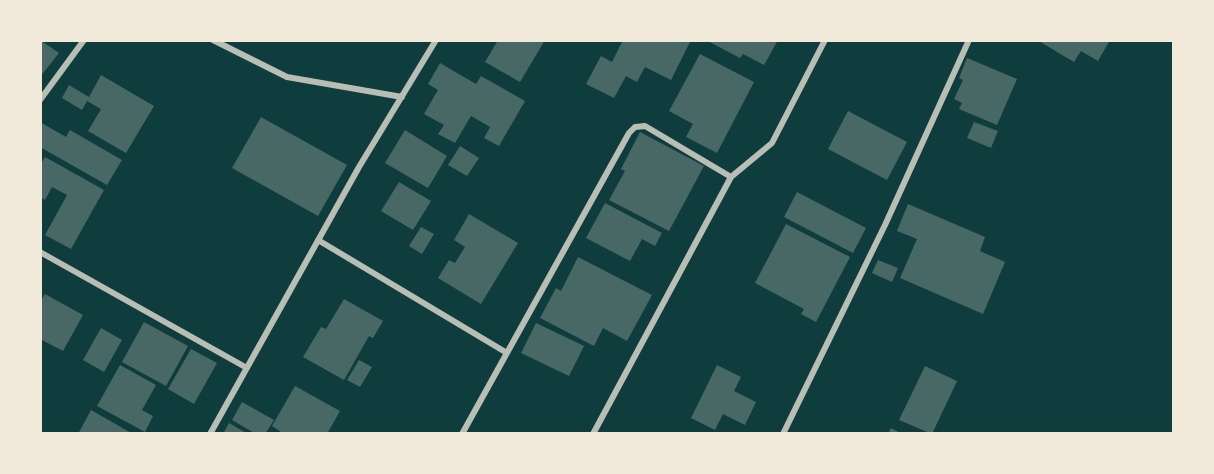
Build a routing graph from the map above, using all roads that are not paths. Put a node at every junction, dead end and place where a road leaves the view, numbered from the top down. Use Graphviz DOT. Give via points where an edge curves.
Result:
graph roads {
  1 [pos="84,40"];
  2 [pos="213,40"];
  3 [pos="436,40"];
  4 [pos="825,40"];
  5 [pos="969,40"];
  6 [pos="402,97"];
  7 [pos="40,100"];
  8 [pos="731,177"];
  9 [pos="318,240"];
  10 [pos="40,252"];
  11 [pos="507,353"];
  12 [pos="247,368"];
  13 [pos="210,434"];
  14 [pos="462,434"];
  15 [pos="593,434"];
  16 [pos="783,434"];
  1 -- 7 [label="street"];
  2 -- 6 [label="street" via="287,77"];
  3 -- 6 [label="street"];
  4 -- 8 [label="street" via="772,143"];
  5 -- 16 [label="street" via="885,225"];
  6 -- 9 [label="street"];
  8 -- 11 [label="street" via="645,126 635,128"];
  8 -- 15 [label="street"];
  9 -- 11 [label="street"];
  9 -- 12 [label="street"];
  10 -- 12 [label="street"];
  11 -- 14 [label="street"];
  12 -- 13 [label="street"];
}
